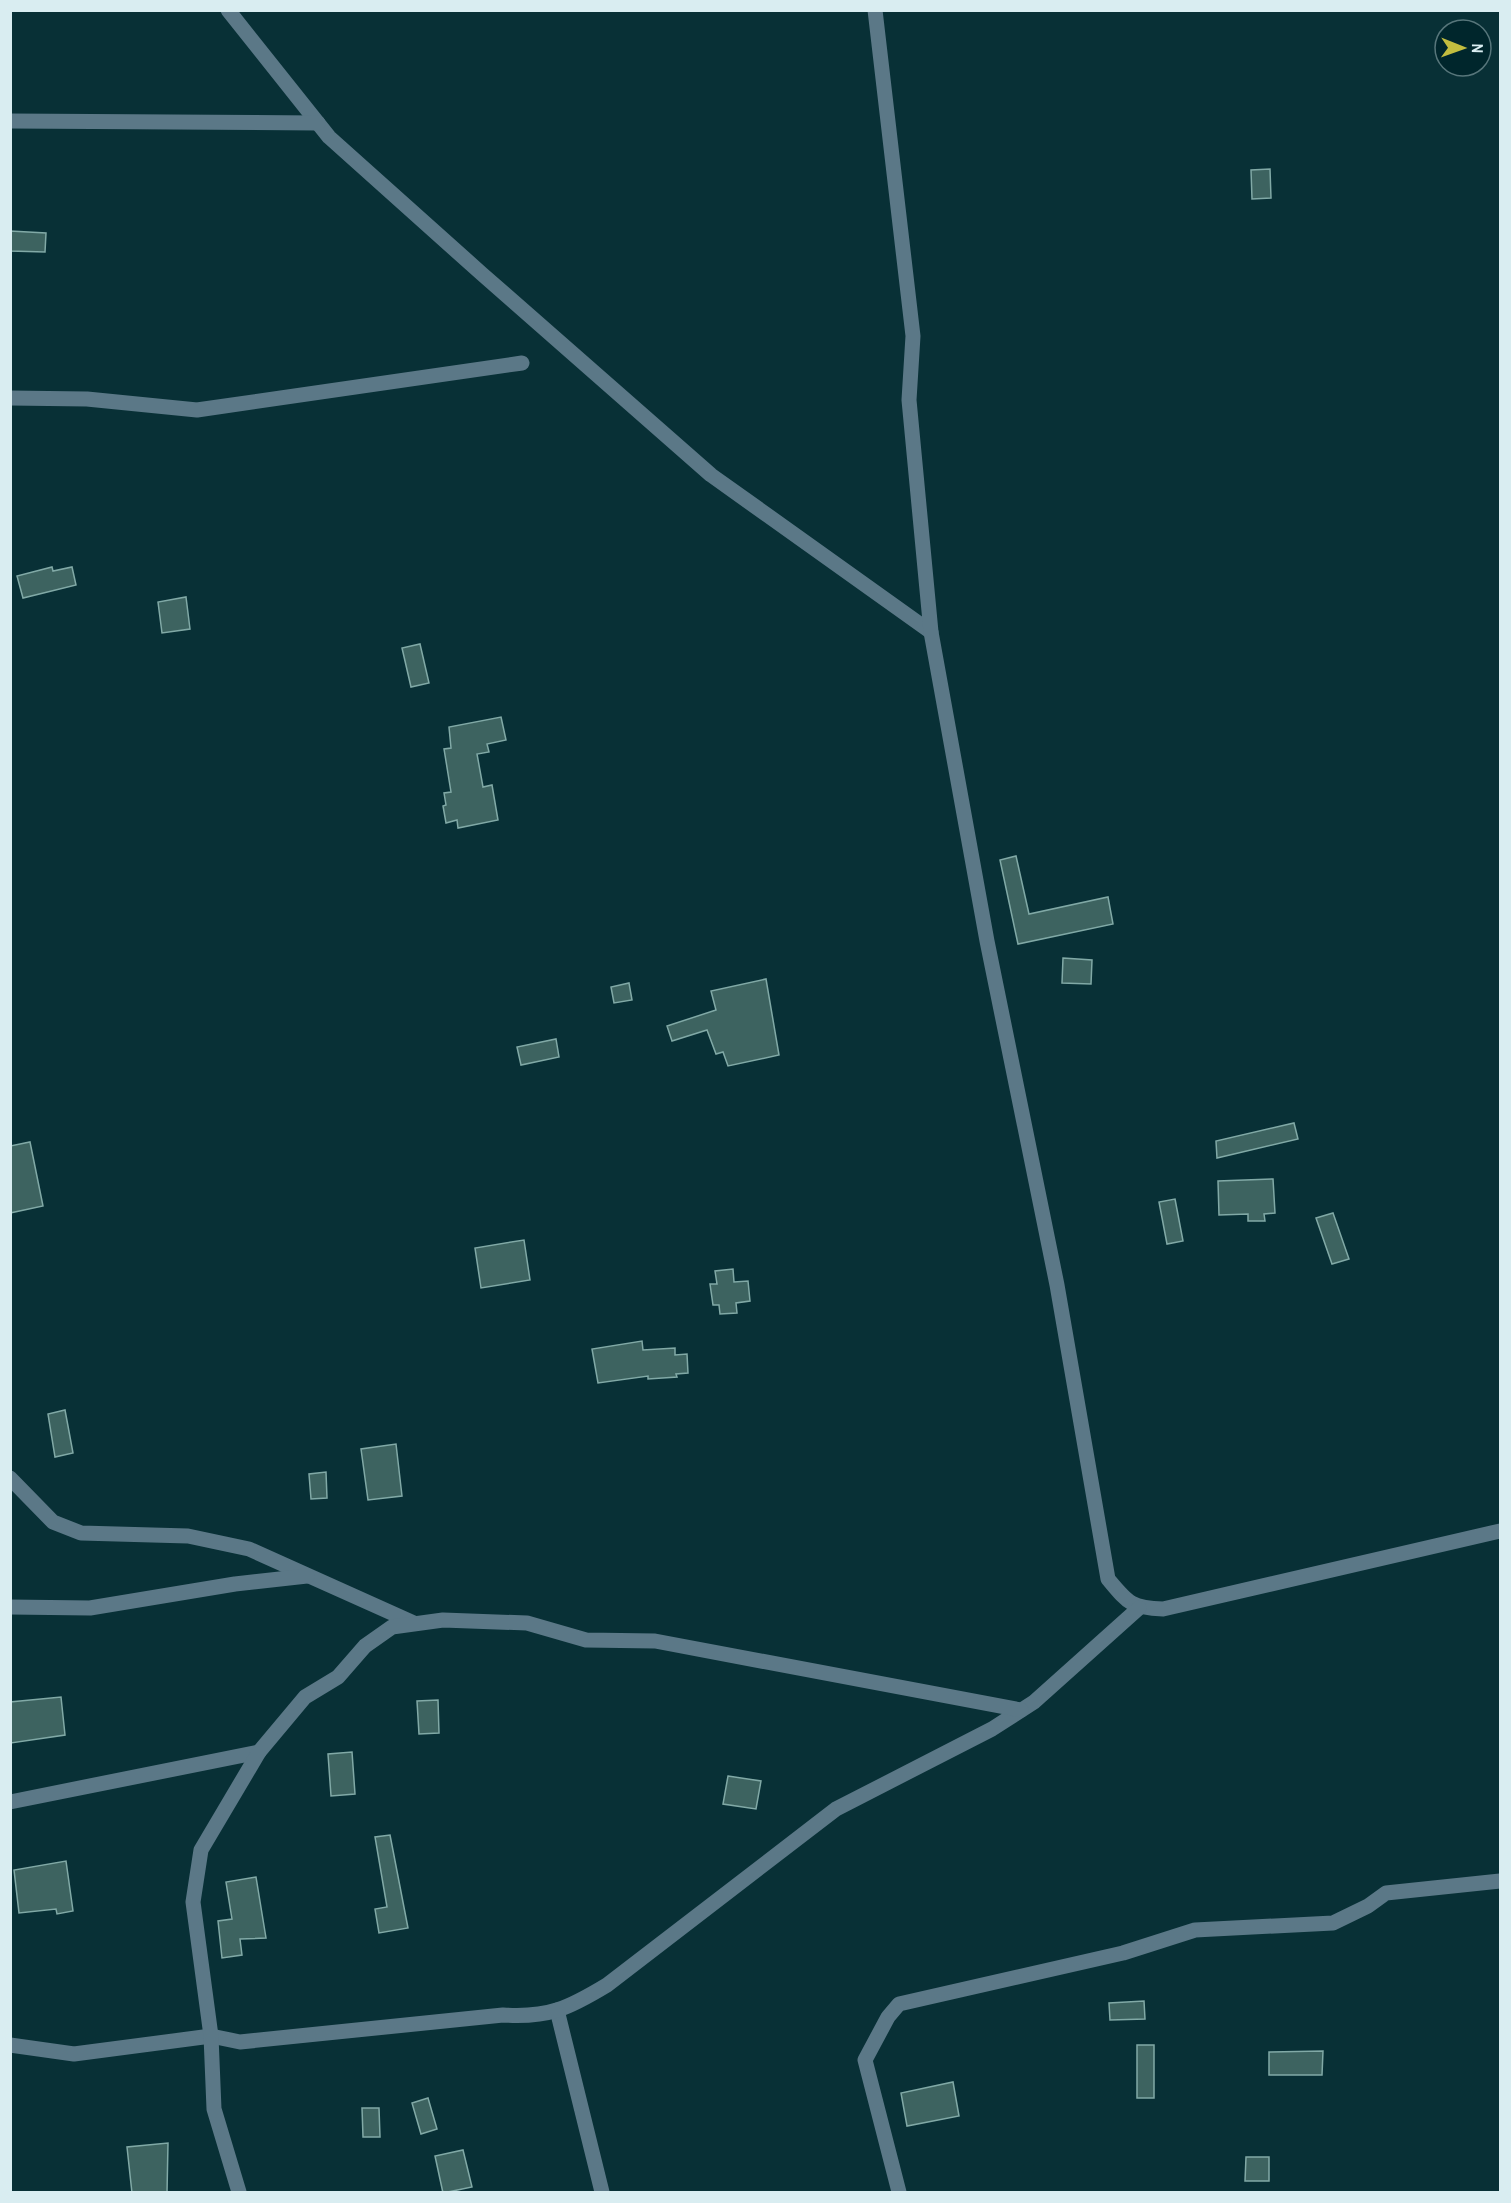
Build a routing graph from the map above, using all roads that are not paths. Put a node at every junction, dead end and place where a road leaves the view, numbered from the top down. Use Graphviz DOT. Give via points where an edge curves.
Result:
graph roads {
  1 [pos="228,10"];
  2 [pos="875,10"];
  3 [pos="10,121"];
  4 [pos="318,123"];
  5 [pos="522,363"];
  6 [pos="10,399"];
  7 [pos="931,632"];
  8 [pos="10,1478"];
  9 [pos="1500,1531"];
  10 [pos="307,1576"];
  11 [pos="10,1607"];
  12 [pos="1139,1608"];
  13 [pos="414,1623"];
  14 [pos="1021,1710"];
  15 [pos="259,1752"];
  16 [pos="10,1802"];
  17 [pos="1500,1881"];
  18 [pos="557,2010"];
  19 [pos="211,2036"];
  20 [pos="10,2045"];
  21 [pos="239,2193"];
  22 [pos="602,2193"];
  23 [pos="899,2193"];
  1 -- 4 [label="street"];
  2 -- 7 [label="street" via="913,336 909,400"];
  3 -- 4 [label="street"];
  4 -- 7 [label="street" via="473,266 711,475"];
  5 -- 6 [label="street" via="197,410 87,399"];
  7 -- 12 [label="street" via="987,941 1057,1285 1108,1580"];
  8 -- 10 [label="street" via="52,1522 81,1533 188,1536 249,1549"];
  9 -- 12 [label="street" via="1192,1604"];
  10 -- 11 [label="street" via="90,1608"];
  10 -- 13 [label="street"];
  12 -- 14 [label="street"];
  13 -- 14 [label="street" via="527,1623 586,1640 655,1641"];
  13 -- 15 [label="street" via="392,1628 365,1646 338,1677 305,1697"];
  14 -- 18 [label="street" via="992,1729 836,1809 607,1985 574,2005"];
  15 -- 16 [label="street"];
  15 -- 19 [label="street" via="201,1850 193,1902"];
  17 -- 23 [label="street" via="1386,1893 1333,1923 1195,1930 1124,1953 900,2004 865,2060"];
  18 -- 19 [label="street" via="535,2017 503,2015 240,2042"];
  18 -- 22 [label="street"];
  19 -- 20 [label="street" via="74,2054"];
  19 -- 21 [label="street" via="214,2109"];
}
